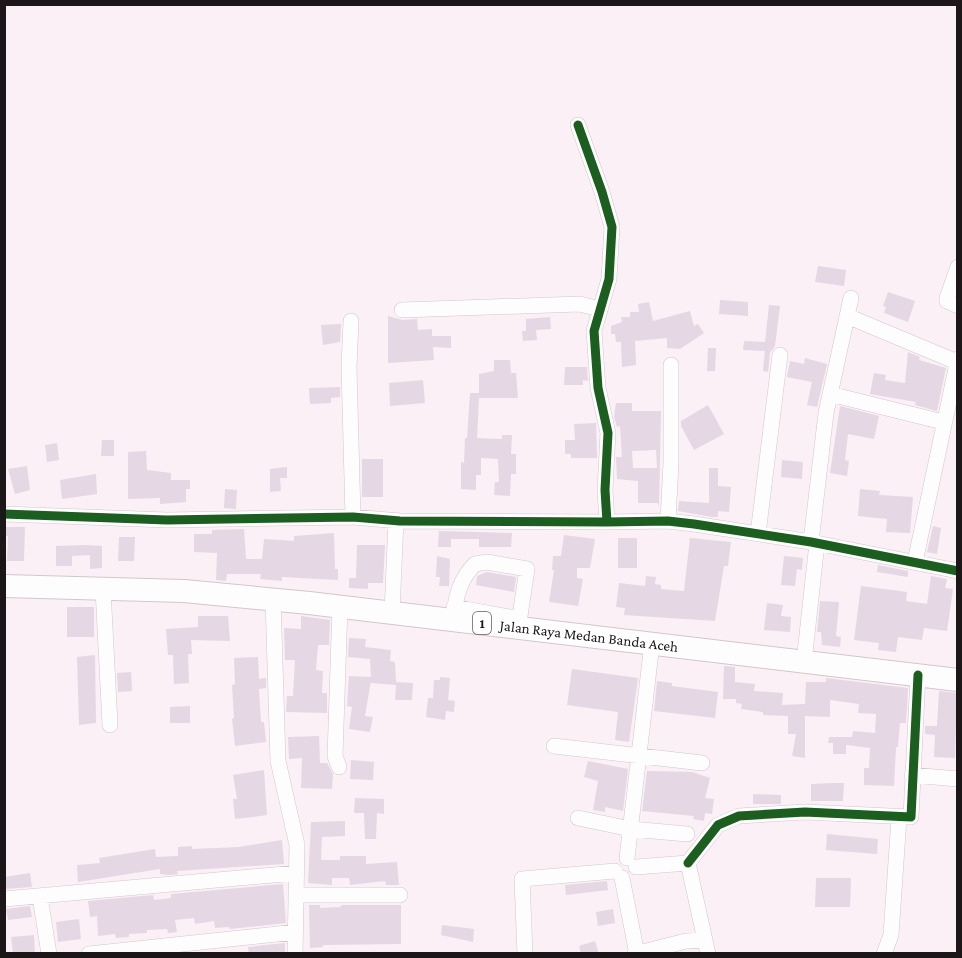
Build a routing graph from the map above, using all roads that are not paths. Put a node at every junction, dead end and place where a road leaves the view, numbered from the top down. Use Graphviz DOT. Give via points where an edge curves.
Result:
graph roads {
  1 [pos="578,125"];
  2 [pos="957,267"];
  3 [pos="850,298"];
  4 [pos="957,306"];
  5 [pos="599,309"];
  6 [pos="402,310"];
  7 [pos="847,316"];
  8 [pos="351,321"];
  9 [pos="780,355"];
  10 [pos="957,360"];
  11 [pos="671,365"];
  12 [pos="830,394"];
  13 [pos="943,422"];
  14 [pos="4,514"];
  15 [pos="353,517"];
  16 [pos="396,520"];
  17 [pos="668,521"];
  18 [pos="607,522"];
  19 [pos="758,534"];
  20 [pos="814,543"];
  21 [pos="915,562"];
  22 [pos="957,571"];
  23 [pos="4,586"];
  24 [pos="103,589"];
  25 [pos="273,599"];
  26 [pos="340,606"];
  27 [pos="392,612"];
  28 [pos="454,613"];
  29 [pos="652,643"];
  30 [pos="804,662"];
  31 [pos="918,675"];
  32 [pos="957,680"];
  33 [pos="110,725"];
  34 [pos="554,746"];
  35 [pos="640,756"];
  36 [pos="702,763"];
  37 [pos="339,767"];
  38 [pos="912,775"];
  39 [pos="957,779"];
  40 [pos="578,818"];
  41 [pos="899,818"];
  42 [pos="631,829"];
  43 [pos="687,834"];
  44 [pos="631,863"];
  45 [pos="688,863"];
  46 [pos="296,873"];
  47 [pos="619,875"];
  48 [pos="296,895"];
  49 [pos="400,895"];
  50 [pos="40,897"];
  51 [pos="4,899"];
  52 [pos="296,932"];
  53 [pos="706,947"];
  54 [pos="636,953"];
  55 [pos="49,954"];
  56 [pos="89,954"];
  57 [pos="295,954"];
  58 [pos="525,954"];
  59 [pos="884,954"];
  1 -- 5 [label="street" via="612,227 609,279"];
  2 -- 4 [label="street" via="947,301"];
  3 -- 7 [label="street"];
  5 -- 6 [label="street" via="580,304"];
  5 -- 18 [label="street" via="594,354 608,433 604,490"];
  7 -- 10 [label="street"];
  7 -- 12 [label="street"];
  8 -- 15 [label="street"];
  9 -- 19 [label="street"];
  10 -- 13 [label="street"];
  11 -- 17 [label="street"];
  12 -- 13 [label="street"];
  12 -- 20 [label="street"];
  13 -- 21 [label="street"];
  14 -- 15 [label="street" via="167,520"];
  15 -- 16 [label="street"];
  16 -- 18 [label="street"];
  16 -- 27 [label="street"];
  17 -- 18 [label="street"];
  17 -- 19 [label="street"];
  19 -- 20 [label="street"];
  20 -- 21 [label="street"];
  20 -- 30 [label="street"];
  21 -- 22 [label="street"];
  23 -- 24 [label="highway, Jalan Raya Medan Banda Aceh / 1"];
  24 -- 25 [label="highway, Jalan Raya Medan Banda Aceh / 1"];
  24 -- 33 [label="street"];
  25 -- 26 [label="highway, Jalan Raya Medan Banda Aceh / 1"];
  25 -- 46 [label="street" via="278,761 297,845"];
  26 -- 27 [label="highway, Jalan Raya Medan Banda Aceh / 1"];
  26 -- 37 [label="street" via="335,756"];
  27 -- 28 [label="highway, Jalan Raya Medan Banda Aceh / 1"];
  28 -- 28 [label="street" via="461,581 475,564 487,562 526,569 520,616"];
  28 -- 29 [label="highway, Jalan Raya Medan Banda Aceh / 1"];
  29 -- 30 [label="highway, Jalan Raya Medan Banda Aceh / 1"];
  29 -- 35 [label="street"];
  30 -- 31 [label="highway, Jalan Raya Medan Banda Aceh / 1"];
  31 -- 32 [label="highway, Jalan Raya Medan Banda Aceh / 1"];
  31 -- 38 [label="street"];
  34 -- 35 [label="street"];
  35 -- 36 [label="street"];
  35 -- 42 [label="street"];
  38 -- 39 [label="street"];
  38 -- 41 [label="street" via="913,813"];
  40 -- 42 [label="street"];
  41 -- 45 [label="street" via="806,812 739,816 718,825"];
  41 -- 59 [label="street" via="891,935"];
  42 -- 43 [label="street"];
  42 -- 44 [label="street"];
  44 -- 45 [label="street"];
  44 -- 47 [label="street" via="632,876"];
  45 -- 53 [label="street"];
  46 -- 48 [label="street"];
  46 -- 50 [label="street"];
  47 -- 54 [label="street"];
  47 -- 58 [label="street" via="522,879"];
  48 -- 49 [label="street"];
  48 -- 52 [label="street"];
  50 -- 51 [label="street"];
  50 -- 55 [label="street"];
  52 -- 56 [label="street"];
  52 -- 57 [label="street"];
  53 -- 54 [label="street" via="686,941"];
}
